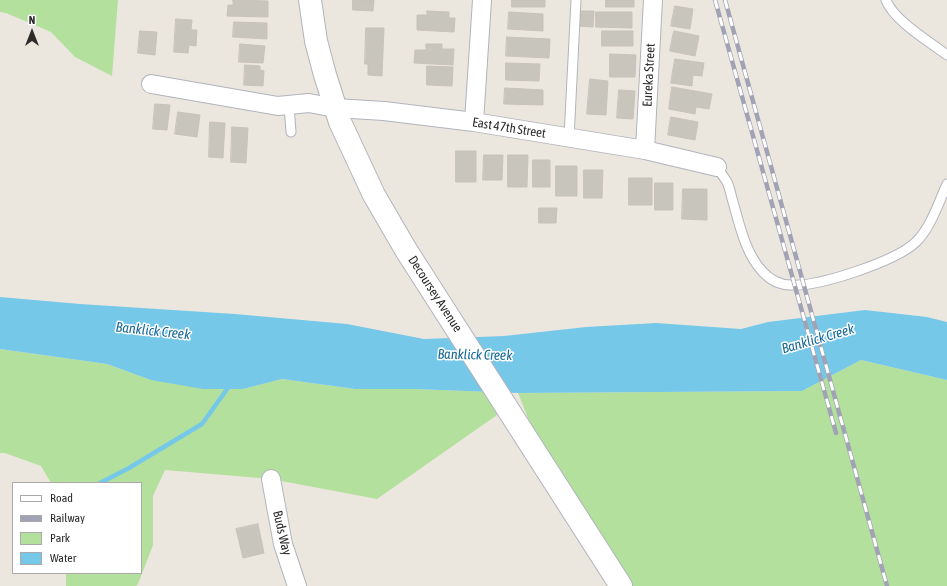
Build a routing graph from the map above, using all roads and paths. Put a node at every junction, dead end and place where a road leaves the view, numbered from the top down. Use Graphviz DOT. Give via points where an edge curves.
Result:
graph roads {
  1 [pos="310,0"];
  2 [pos="482,0"];
  3 [pos="576,0"];
  4 [pos="654,0"];
  5 [pos="886,0"];
  6 [pos="947,55"];
  7 [pos="151,84"];
  8 [pos="289,105"];
  9 [pos="335,108"];
  10 [pos="474,122"];
  11 [pos="291,132"];
  12 [pos="569,138"];
  13 [pos="645,150"];
  14 [pos="717,167"];
  15 [pos="947,184"];
  16 [pos="271,479"];
  17 [pos="297,586"];
  18 [pos="621,586"];
  1 -- 9 [label="main road, Decoursey Avenue" via="316,41"];
  2 -- 10 [label="street"];
  3 -- 12 [label="lane"];
  4 -- 13 [label="street, Eureka Street"];
  5 -- 6 [label="lane" via="896,14"];
  7 -- 8 [label="street, East 47th Street" via="278,106"];
  8 -- 9 [label="street, East 47th Street" via="309,103"];
  8 -- 11 [label="lane"];
  9 -- 10 [label="street, East 47th Street"];
  9 -- 18 [label="main road, Decoursey Avenue" via="374,195 406,250"];
  10 -- 12 [label="street, East 47th Street"];
  12 -- 13 [label="street, East 47th Street"];
  13 -- 14 [label="street, East 47th Street"];
  14 -- 15 [label="lane, East 47th Street" via="727,183 746,246 761,271 780,284 792,285 833,278 904,250 928,227"];
  16 -- 17 [label="street, Buds Way" via="283,544"];
}
